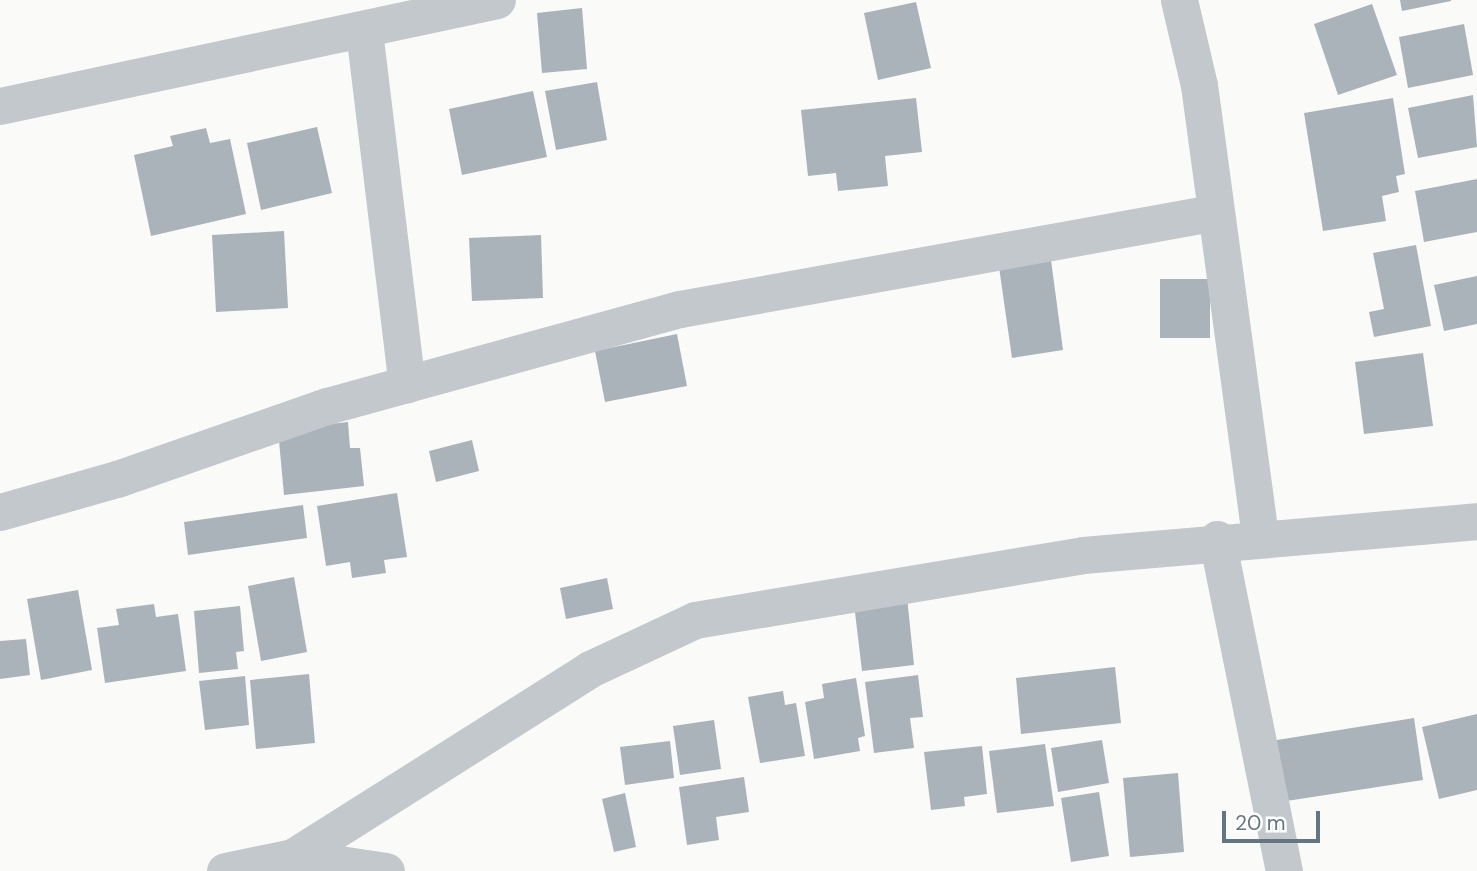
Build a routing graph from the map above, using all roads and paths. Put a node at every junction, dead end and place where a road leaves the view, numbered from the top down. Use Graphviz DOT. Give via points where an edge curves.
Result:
graph roads {
  1 [pos="497,0"];
  2 [pos="1179,0"];
  3 [pos="365,31"];
  4 [pos="0,106"];
  5 [pos="1212,213"];
  6 [pos="407,384"];
  7 [pos="0,512"];
  8 [pos="1477,521"];
  9 [pos="1260,537"];
  10 [pos="1217,539"];
  11 [pos="293,857"];
  12 [pos="225,871"];
  13 [pos="386,871"];
  14 [pos="1284,871"];
  1 -- 3 [label="street"];
  2 -- 5 [label="street" via="1199,85"];
  3 -- 4 [label="street"];
  3 -- 6 [label="street"];
  5 -- 6 [label="street" via="680,309"];
  5 -- 9 [label="street"];
  6 -- 7 [label="street"];
  8 -- 9 [label="street"];
  9 -- 10 [label="street"];
  10 -- 11 [label="street" via="1083,555 695,620 590,669"];
  10 -- 14 [label="street"];
  11 -- 12 [label="street"];
  11 -- 13 [label="street"];
}
